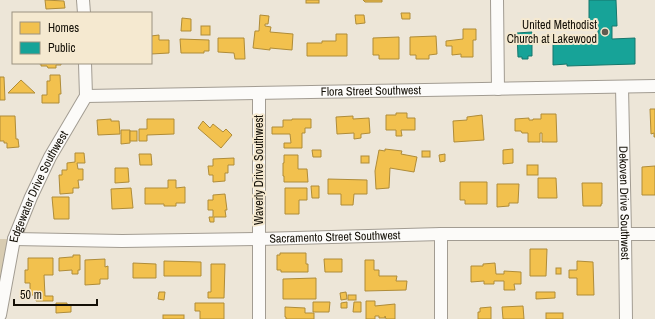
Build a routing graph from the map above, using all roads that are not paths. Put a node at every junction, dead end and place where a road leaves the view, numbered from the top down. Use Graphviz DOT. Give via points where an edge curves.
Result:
graph roads {
  1 [pos="83,0"];
  2 [pos="497,0"];
  3 [pos="84,12"];
  4 [pos="85,64"];
  5 [pos="655,86"];
  6 [pos="622,87"];
  7 [pos="498,89"];
  8 [pos="258,93"];
  9 [pos="86,96"];
  10 [pos="441,234"];
  11 [pos="625,234"];
  12 [pos="655,234"];
  13 [pos="14,239"];
  14 [pos="259,239"];
  15 [pos="0,316"];
  16 [pos="259,319"];
  17 [pos="441,319"];
  18 [pos="626,319"];
  1 -- 3 [label="street"];
  2 -- 7 [label="street"];
  4 -- 9 [label="street"];
  5 -- 6 [label="street, Flora Street Southwest"];
  6 -- 7 [label="street, Flora Street Southwest"];
  6 -- 11 [label="street, Dekoven Drive Southwest"];
  7 -- 8 [label="street, Flora Street Southwest"];
  8 -- 9 [label="street, Flora Street Southwest"];
  8 -- 14 [label="street, Waverly Drive Southwest"];
  9 -- 13 [label="street, Edgewater Drive Southwest" via="50,157"];
  10 -- 11 [label="street, Sacramento Street Southwest"];
  10 -- 14 [label="street, Sacramento Street Southwest"];
  10 -- 17 [label="street"];
  11 -- 12 [label="street, Sacramento Street Southwest"];
  11 -- 18 [label="street, Dekoven Drive Southwest"];
  13 -- 14 [label="street, Sacramento Street Southwest"];
  13 -- 15 [label="street, Edgewater Drive Southwest"];
  14 -- 16 [label="street, Waverly Drive Southwest"];
}
